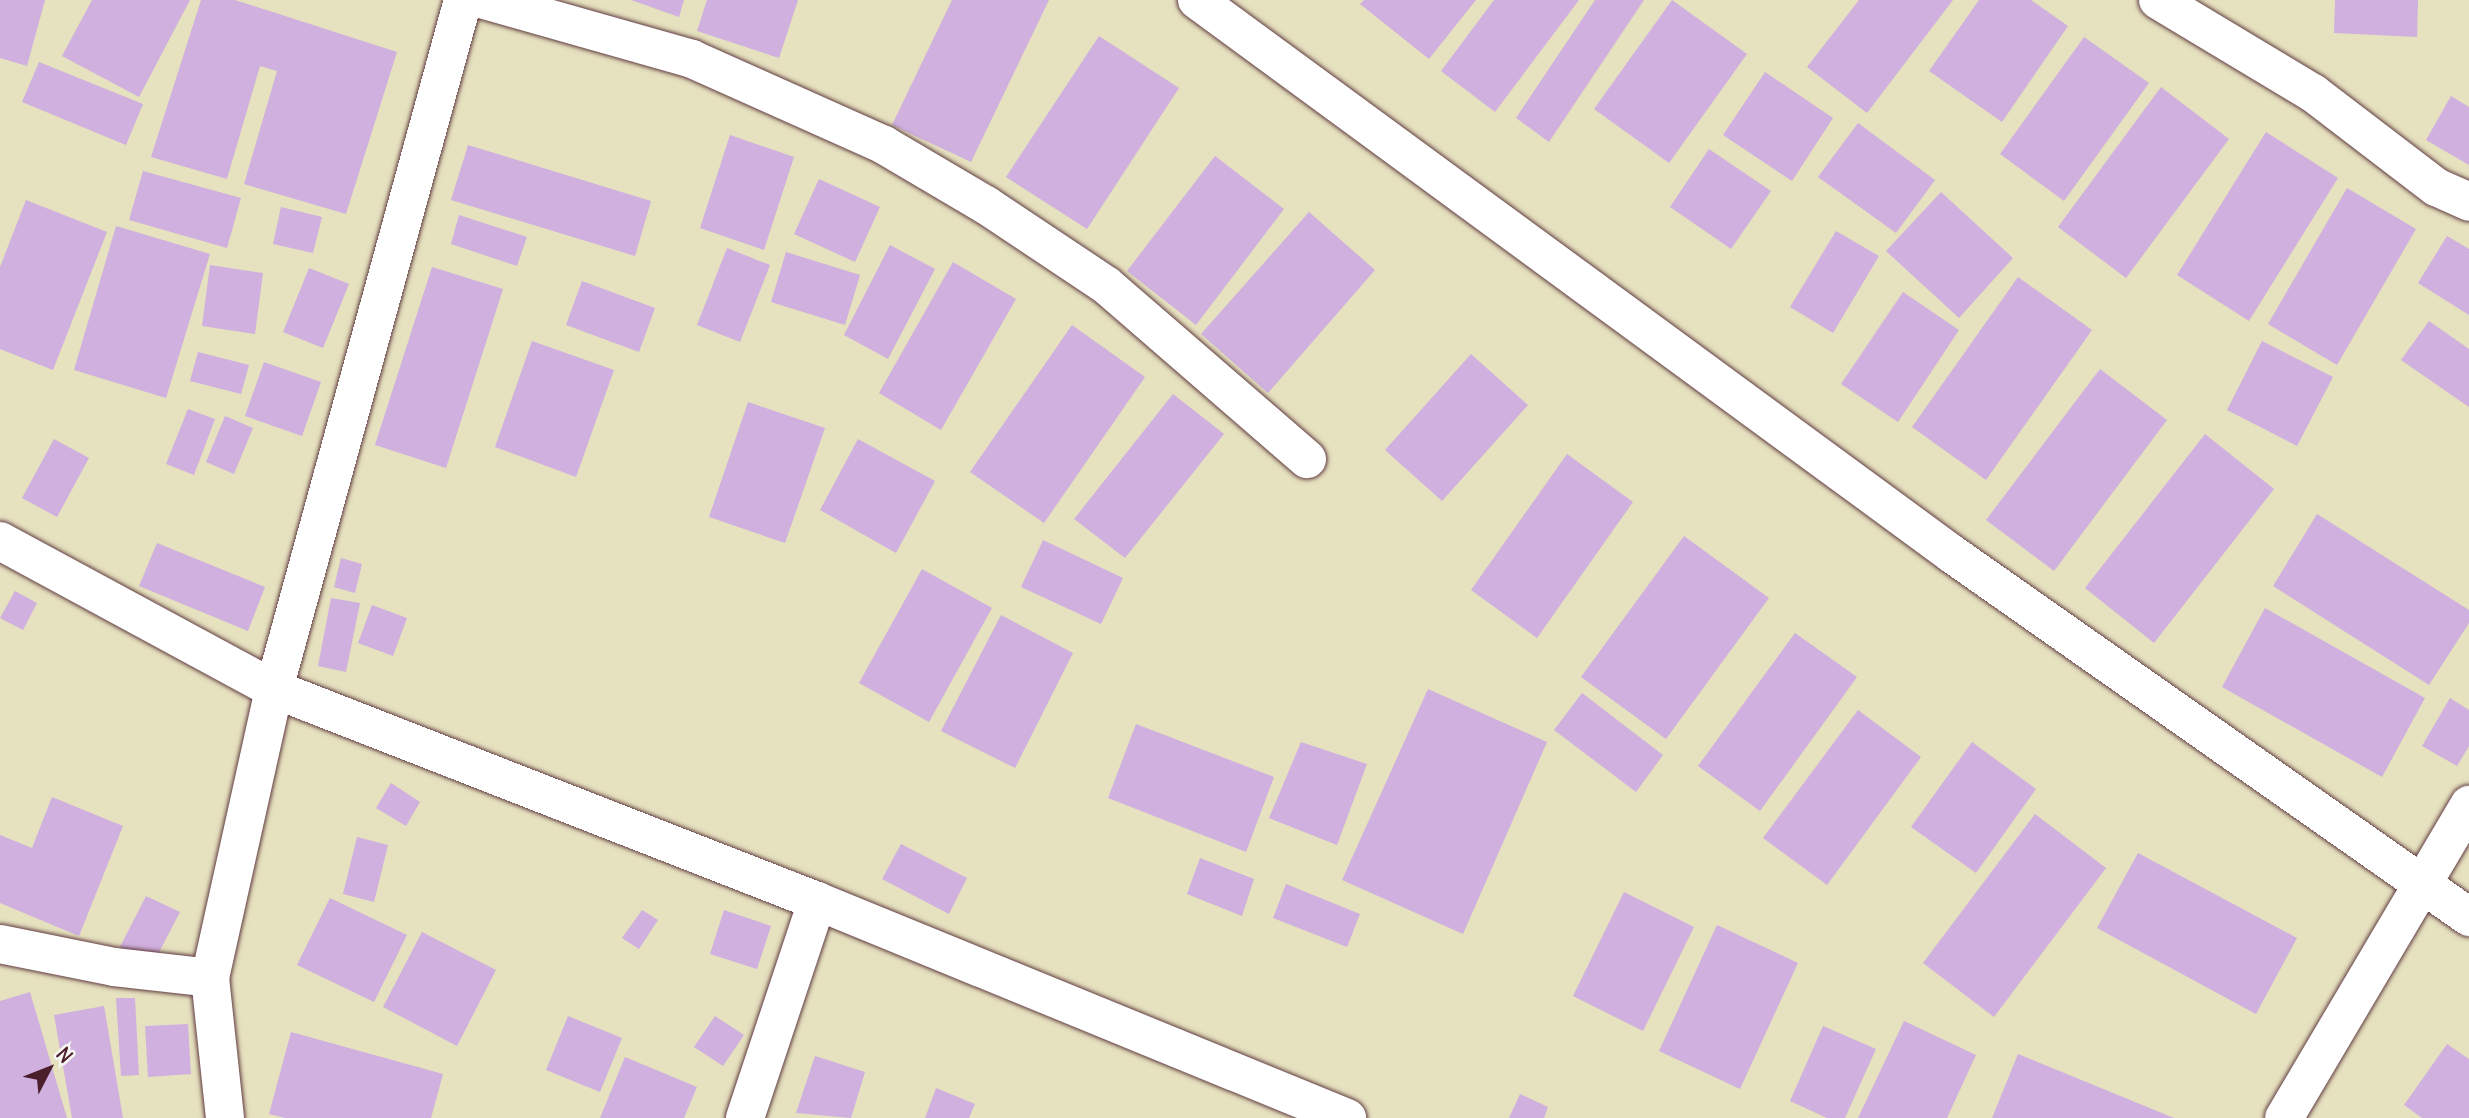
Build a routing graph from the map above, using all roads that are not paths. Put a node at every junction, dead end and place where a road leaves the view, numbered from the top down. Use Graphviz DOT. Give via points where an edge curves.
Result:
graph roads {
  1 [pos="463,0"];
  2 [pos="484,0"];
  3 [pos="1197,0"];
  4 [pos="2158,0"];
  5 [pos="2469,202"];
  6 [pos="1307,459"];
  7 [pos="0,541"];
  8 [pos="274,689"];
  9 [pos="2469,805"];
  10 [pos="2419,884"];
  11 [pos="817,901"];
  12 [pos="2469,917"];
  13 [pos="0,944"];
  14 [pos="210,978"];
  15 [pos="225,1118"];
  16 [pos="745,1118"];
  17 [pos="1347,1118"];
  18 [pos="2284,1118"];
  1 -- 8 [label="street"];
  2 -- 6 [label="street" via="692,59 884,145 986,205 1106,285"];
  3 -- 10 [label="street" via="1952,554"];
  4 -- 5 [label="street" via="2313,93 2436,187"];
  7 -- 8 [label="street"];
  8 -- 11 [label="street"];
  8 -- 14 [label="street"];
  9 -- 10 [label="street"];
  10 -- 12 [label="street"];
  10 -- 18 [label="street"];
  11 -- 16 [label="street"];
  11 -- 17 [label="street"];
  13 -- 14 [label="street" via="114,967"];
  14 -- 15 [label="street"];
}
